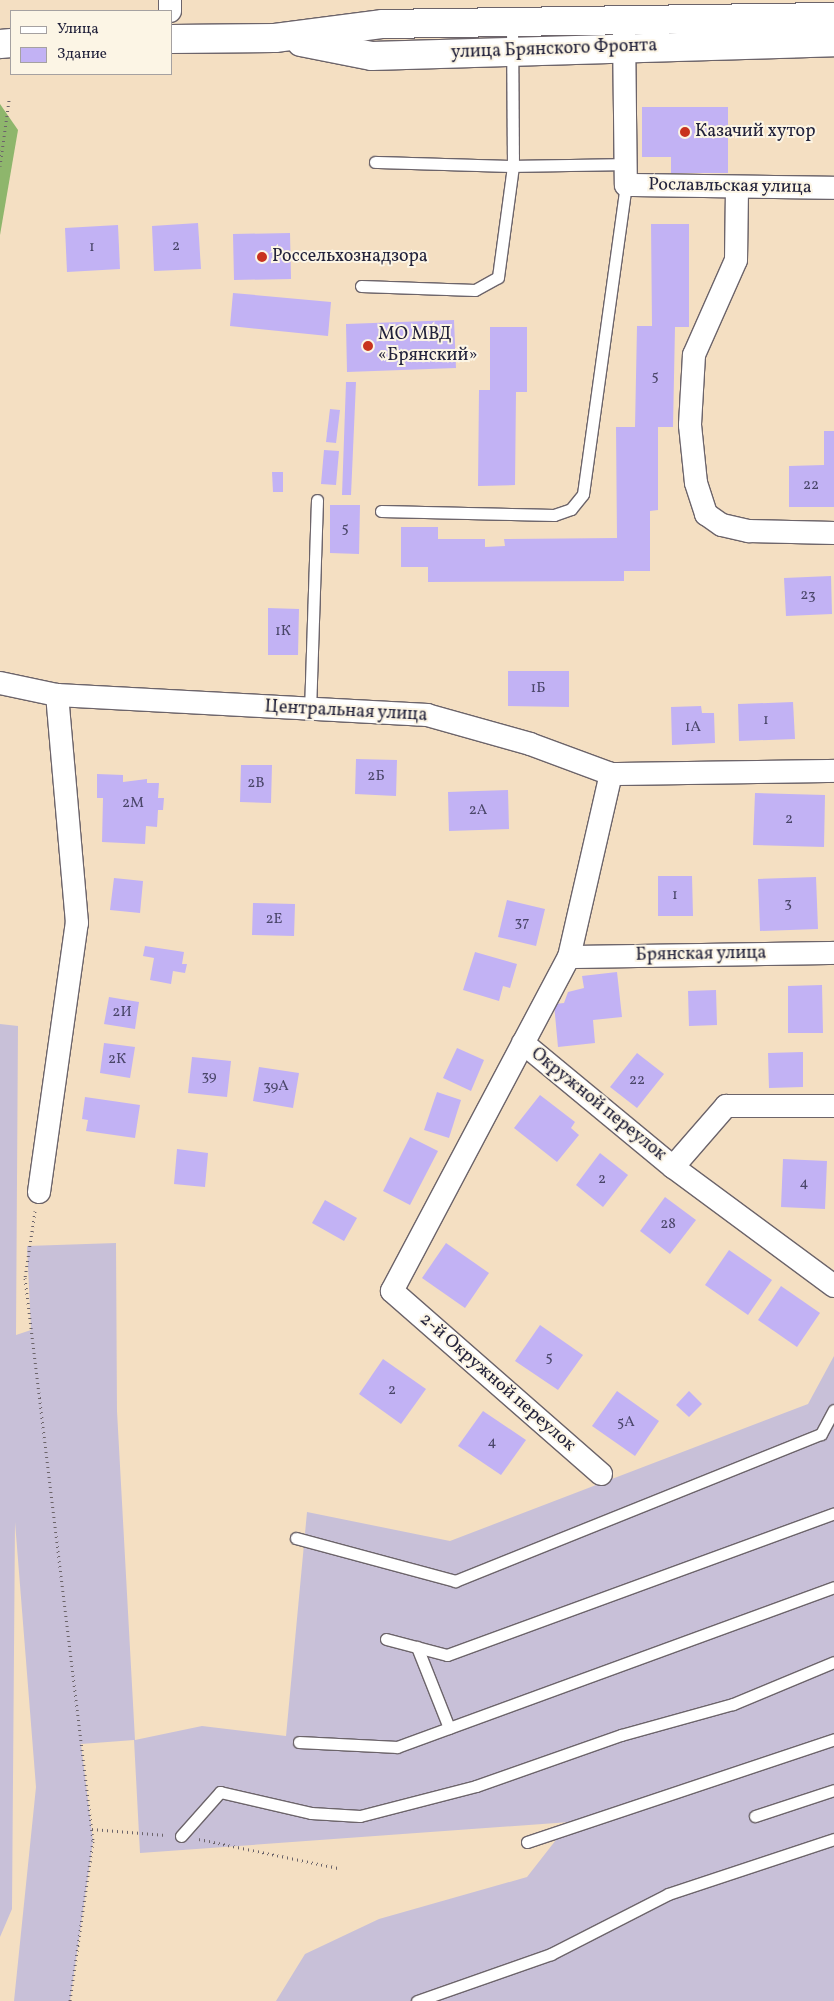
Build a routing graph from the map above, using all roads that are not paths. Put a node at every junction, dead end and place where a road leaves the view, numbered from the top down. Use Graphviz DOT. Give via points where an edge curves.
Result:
graph roads {
  1 [pos="834,17"];
  2 [pos="623,20"];
  3 [pos="512,22"];
  4 [pos="275,38"];
  5 [pos="172,39"];
  6 [pos="834,42"];
  7 [pos="624,48"];
  8 [pos="512,51"];
  9 [pos="376,162"];
  10 [pos="513,166"];
  11 [pos="626,175"];
  12 [pos="834,188"];
  13 [pos="737,189"];
  14 [pos="361,286"];
  15 [pos="318,500"];
  16 [pos="381,511"];
  17 [pos="834,533"];
  18 [pos="0,683"];
  19 [pos="58,694"];
  20 [pos="310,710"];
  21 [pos="834,771"];
  22 [pos="611,774"];
  23 [pos="834,953"];
  24 [pos="569,957"];
  25 [pos="523,1043"];
  26 [pos="834,1106"];
  27 [pos="673,1167"];
  28 [pos="39,1192"];
  29 [pos="834,1286"];
  30 [pos="834,1410"];
  31 [pos="601,1474"];
  32 [pos="834,1513"];
  33 [pos="296,1538"];
  34 [pos="834,1587"];
  35 [pos="386,1639"];
  36 [pos="416,1647"];
  37 [pos="834,1662"];
  38 [pos="449,1728"];
  39 [pos="834,1739"];
  40 [pos="299,1742"];
  41 [pos="834,1790"];
  42 [pos="755,1816"];
  43 [pos="181,1836"];
  44 [pos="834,1839"];
  45 [pos="527,1842"];
  46 [pos="417,2001"];
  1 -- 2 [label="main road, улица Брянского Фронта"];
  2 -- 3 [label="main road, улица Брянского Фронта"];
  2 -- 7 [label="street"];
  3 -- 4 [label="main road, улица Брянского Фронта" via="383,24"];
  3 -- 8 [label="lane"];
  4 -- 5 [label="main road, улица Брянского Фронта"];
  4 -- 8 [label="main road, улица Брянского Фронта" via="372,56"];
  6 -- 7 [label="main road, улица Брянского Фронта"];
  7 -- 8 [label="main road, улица Брянского Фронта"];
  7 -- 11 [label="street"];
  8 -- 10 [label="lane"];
  9 -- 10 [label="lane"];
  10 -- 11 [label="lane"];
  10 -- 14 [label="lane" via="498,277 475,290"];
  11 -- 13 [label="street, Рославльская улица"];
  11 -- 16 [label="lane" via="583,494 571,509 554,515"];
  12 -- 13 [label="street, Рославльская улица"];
  13 -- 17 [label="street" via="736,260 694,355 690,426 696,483 706,514 722,525 749,531"];
  15 -- 20 [label="lane"];
  18 -- 19 [label="street, Центральная улица"];
  19 -- 20 [label="street, Центральная улица"];
  19 -- 28 [label="street" via="77,923"];
  20 -- 22 [label="street, Центральная улица" via="440,718 530,744"];
  21 -- 22 [label="street, Центральная улица"];
  22 -- 24 [label="street"];
  23 -- 24 [label="street, Брянская улица"];
  24 -- 25 [label="street"];
  25 -- 27 [label="street, Окружной переулок"];
  25 -- 31 [label="street, 2-й Окружной переулок" via="392,1291"];
  26 -- 27 [label="street" via="726,1106"];
  27 -- 29 [label="street, Окружной переулок"];
  30 -- 33 [label="lane" via="821,1434 456,1581"];
  32 -- 36 [label="lane" via="447,1655"];
  34 -- 38 [label="lane"];
  35 -- 36 [label="lane"];
  36 -- 38 [label="lane"];
  37 -- 43 [label="lane" via="734,1704 620,1735 476,1786 360,1816 311,1813 220,1792"];
  38 -- 40 [label="lane" via="397,1747"];
  39 -- 45 [label="lane"];
  41 -- 42 [label="lane"];
  44 -- 46 [label="lane" via="668,1894 551,1954"];
}
